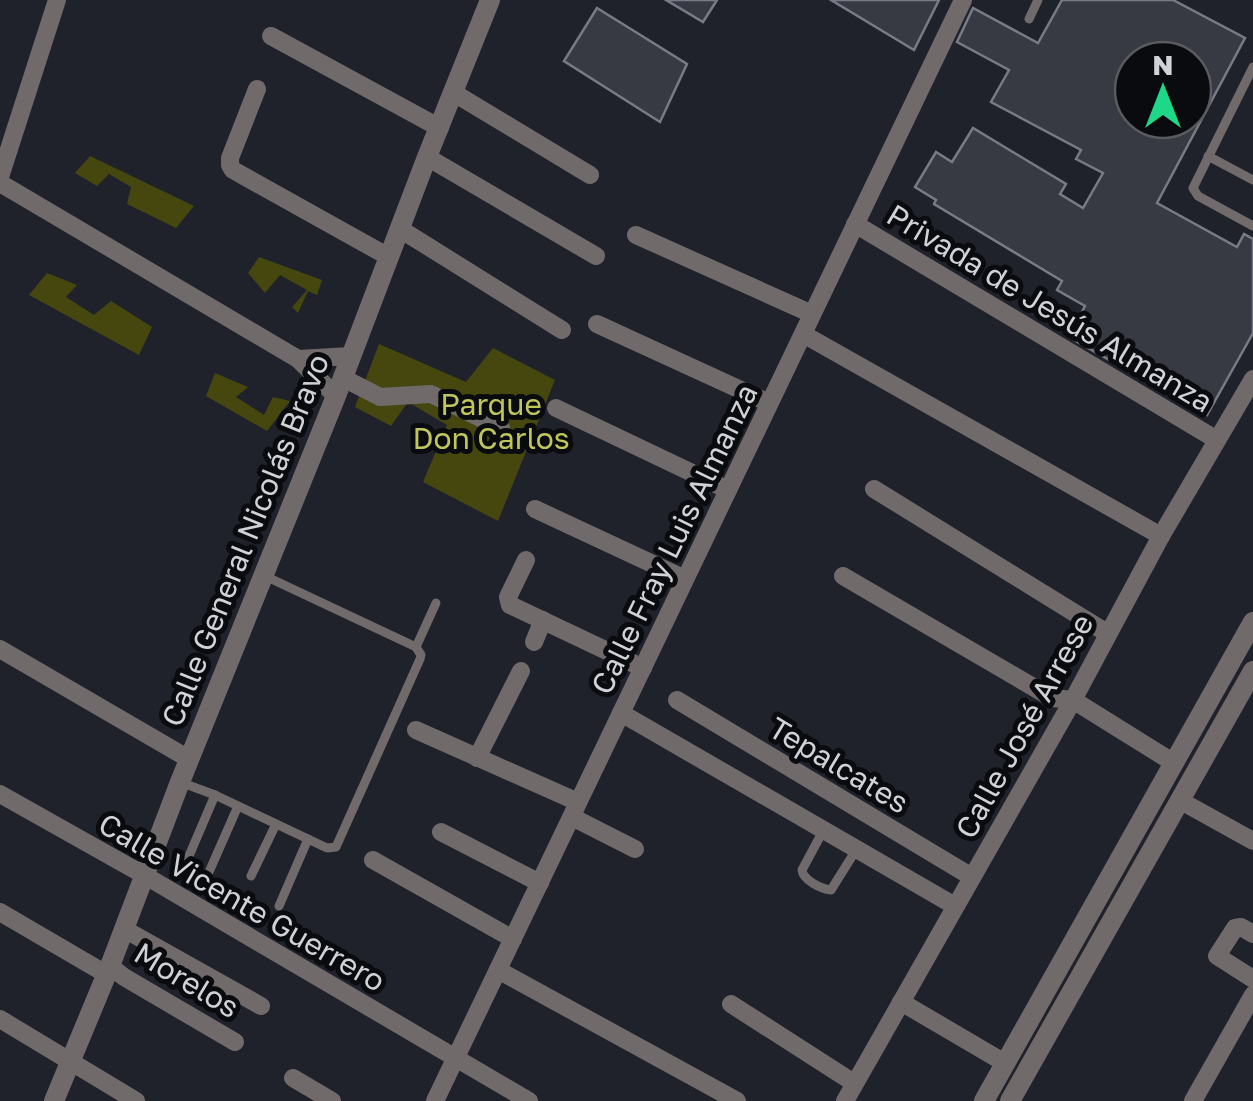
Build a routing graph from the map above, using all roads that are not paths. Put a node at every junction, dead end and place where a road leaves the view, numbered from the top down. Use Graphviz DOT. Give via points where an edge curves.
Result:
graph roads {
  1 [pos="57,0"];
  2 [pos="490,0"];
  3 [pos="962,0"];
  4 [pos="1038,0"];
  5 [pos="1029,19"];
  6 [pos="270,36"];
  7 [pos="1253,67"];
  8 [pos="257,89"];
  9 [pos="454,93"];
  10 [pos="440,128"];
  11 [pos="1208,156"];
  12 [pos="427,157"];
  13 [pos="590,175"];
  14 [pos="0,180"];
  15 [pos="1253,180"];
  16 [pos="856,224"];
  17 [pos="1253,226"];
  18 [pos="400,229"];
  19 [pos="636,235"];
  20 [pos="390,256"];
  21 [pos="596,256"];
  22 [pos="812,314"];
  23 [pos="596,324"];
  24 [pos="562,330"];
  25 [pos="803,334"];
  26 [pos="351,356"];
  27 [pos="298,359"];
  28 [pos="1253,379"];
  29 [pos="339,387"];
  30 [pos="769,404"];
  31 [pos="1247,405"];
  32 [pos="556,408"];
  33 [pos="500,428"];
  34 [pos="1216,440"];
  35 [pos="874,488"];
  36 [pos="728,490"];
  37 [pos="535,509"];
  38 [pos="1161,536"];
  39 [pos="526,560"];
  40 [pos="264,575"];
  41 [pos="842,576"];
  42 [pos="686,579"];
  43 [pos="436,603"];
  44 [pos="543,620"];
  45 [pos="1253,622"];
  46 [pos="1107,633"];
  47 [pos="534,642"];
  48 [pos="416,647"];
  49 [pos="0,649"];
  50 [pos="643,668"];
  51 [pos="521,671"];
  52 [pos="1253,671"];
  53 [pos="677,700"];
  54 [pos="1072,700"];
  55 [pos="621,713"];
  56 [pos="416,730"];
  57 [pos="477,758"];
  58 [pos="189,759"];
  59 [pos="1174,763"];
  60 [pos="180,782"];
  61 [pos="0,794"];
  62 [pos="215,795"];
  63 [pos="1182,800"];
  64 [pos="238,806"];
  65 [pos="575,809"];
  66 [pos="276,824"];
  67 [pos="823,831"];
  68 [pos="441,832"];
  69 [pos="308,840"];
  70 [pos="1253,841"];
  71 [pos="635,849"];
  72 [pos="856,850"];
  73 [pos="374,860"];
  74 [pos="186,863"];
  75 [pos="209,872"];
  76 [pos="144,875"];
  77 [pos="251,876"];
  78 [pos="972,877"];
  79 [pos="540,883"];
  80 [pos="278,906"];
  81 [pos="955,906"];
  82 [pos="0,912"];
  83 [pos="124,929"];
  84 [pos="1253,934"];
  85 [pos="513,940"];
  86 [pos="108,970"];
  87 [pos="498,970"];
  88 [pos="1253,980"];
  89 [pos="1253,995"];
  90 [pos="901,1002"];
  91 [pos="730,1004"];
  92 [pos="261,1006"];
  93 [pos="0,1019"];
  94 [pos="236,1042"];
  95 [pos="456,1058"];
  96 [pos="70,1060"];
  97 [pos="1005,1062"];
  98 [pos="294,1078"];
  99 [pos="854,1084"];
  100 [pos="54,1101"];
  101 [pos="136,1101"];
  102 [pos="332,1101"];
  103 [pos="435,1101"];
  104 [pos="530,1101"];
  105 [pos="737,1101"];
  106 [pos="844,1101"];
  107 [pos="984,1101"];
  108 [pos="1010,1101"];
  109 [pos="1194,1101"];
  1 -- 14 [label="street"];
  2 -- 9 [label="street, Calle General Nicolás Bravo"];
  3 -- 16 [label="street, Calle Fray Luis Almanza"];
  4 -- 5 [label="lane"];
  6 -- 10 [label="street"];
  7 -- 11 [label="lane"];
  8 -- 20 [label="street" via="230,158 233,170"];
  9 -- 10 [label="street, Calle General Nicolás Bravo"];
  9 -- 13 [label="street"];
  10 -- 12 [label="street, Calle General Nicolás Bravo"];
  11 -- 15 [label="lane"];
  11 -- 17 [label="lane" via="1194,192"];
  12 -- 18 [label="street, Calle General Nicolás Bravo"];
  12 -- 21 [label="street"];
  14 -- 27 [label="street"];
  16 -- 22 [label="street, Calle Fray Luis Almanza"];
  16 -- 34 [label="street, Privada de Jesús Almanza"];
  18 -- 20 [label="street, Calle General Nicolás Bravo"];
  18 -- 24 [label="street"];
  19 -- 22 [label="street"];
  20 -- 26 [label="street, Calle General Nicolás Bravo"];
  22 -- 25 [label="street, Calle Fray Luis Almanza"];
  23 -- 30 [label="street"];
  25 -- 30 [label="street, Calle Fray Luis Almanza"];
  25 -- 38 [label="street"];
  26 -- 27 [label="street"];
  26 -- 29 [label="street, Calle General Nicolás Bravo"];
  27 -- 29 [label="street"];
  28 -- 31 [label="street, Calle José Arrese"];
  29 -- 33 [label="street" via="380,397 431,394"];
  29 -- 40 [label="street, Calle General Nicolás Bravo"];
  30 -- 36 [label="street, Calle Fray Luis Almanza"];
  31 -- 34 [label="street, Calle José Arrese"];
  32 -- 36 [label="street"];
  34 -- 38 [label="street, Calle José Arrese"];
  35 -- 46 [label="street"];
  36 -- 42 [label="street, Calle Fray Luis Almanza"];
  37 -- 42 [label="street"];
  38 -- 46 [label="street, Calle José Arrese"];
  39 -- 44 [label="street" via="508,603"];
  40 -- 48 [label="lane"];
  40 -- 58 [label="street, Calle General Nicolás Bravo"];
  41 -- 54 [label="street" via="1052,698"];
  42 -- 50 [label="street, Calle Fray Luis Almanza"];
  43 -- 48 [label="lane"];
  44 -- 47 [label="street"];
  44 -- 50 [label="street"];
  45 -- 59 [label="street"];
  46 -- 54 [label="street, Calle José Arrese"];
  48 -- 69 [label="lane" via="420,659 339,844 331,849"];
  49 -- 58 [label="street"];
  50 -- 55 [label="street, Calle Fray Luis Almanza"];
  51 -- 57 [label="street"];
  52 -- 63 [label="street"];
  53 -- 78 [label="street, Tepalcates"];
  54 -- 59 [label="street"];
  54 -- 78 [label="street, Calle José Arrese"];
  55 -- 65 [label="street, Calle Fray Luis Almanza"];
  55 -- 67 [label="street"];
  56 -- 57 [label="street"];
  57 -- 65 [label="street"];
  58 -- 60 [label="street, Calle General Nicolás Bravo"];
  59 -- 97 [label="street"];
  60 -- 62 [label="lane"];
  60 -- 76 [label="street, Calle General Nicolás Bravo"];
  61 -- 76 [label="street, Calle Vicente Guerrero"];
  62 -- 64 [label="lane"];
  62 -- 74 [label="lane"];
  63 -- 70 [label="street"];
  63 -- 108 [label="street"];
  64 -- 66 [label="lane"];
  64 -- 75 [label="lane"];
  65 -- 71 [label="street"];
  65 -- 79 [label="street, Calle Fray Luis Almanza"];
  66 -- 69 [label="lane"];
  66 -- 77 [label="lane"];
  67 -- 72 [label="street"];
  67 -- 72 [label="lane" via="804,878 831,890"];
  68 -- 79 [label="street"];
  69 -- 80 [label="lane"];
  72 -- 81 [label="street"];
  73 -- 85 [label="street"];
  76 -- 83 [label="street, Calle General Nicolás Bravo"];
  76 -- 95 [label="street, Calle Vicente Guerrero"];
  78 -- 81 [label="street, Calle José Arrese"];
  79 -- 85 [label="street, Calle Fray Luis Almanza"];
  81 -- 90 [label="street, Calle José Arrese"];
  82 -- 86 [label="street, Morelos"];
  83 -- 86 [label="street, Calle General Nicolás Bravo"];
  83 -- 92 [label="street"];
  84 -- 88 [label="street" via="1235,928 1218,956"];
  85 -- 87 [label="street, Calle Fray Luis Almanza"];
  86 -- 94 [label="street, Morelos"];
  86 -- 96 [label="street, Calle General Nicolás Bravo"];
  87 -- 95 [label="street, Calle Fray Luis Almanza"];
  87 -- 105 [label="street"];
  89 -- 109 [label="street"];
  90 -- 97 [label="street"];
  90 -- 99 [label="street, Calle José Arrese"];
  91 -- 99 [label="street"];
  93 -- 96 [label="street"];
  95 -- 103 [label="street, Calle Fray Luis Almanza"];
  95 -- 104 [label="street, Calle Vicente Guerrero"];
  96 -- 100 [label="street, Calle General Nicolás Bravo"];
  96 -- 101 [label="street"];
  97 -- 107 [label="street"];
  98 -- 102 [label="street"];
  99 -- 106 [label="street, Calle José Arrese"];
}
